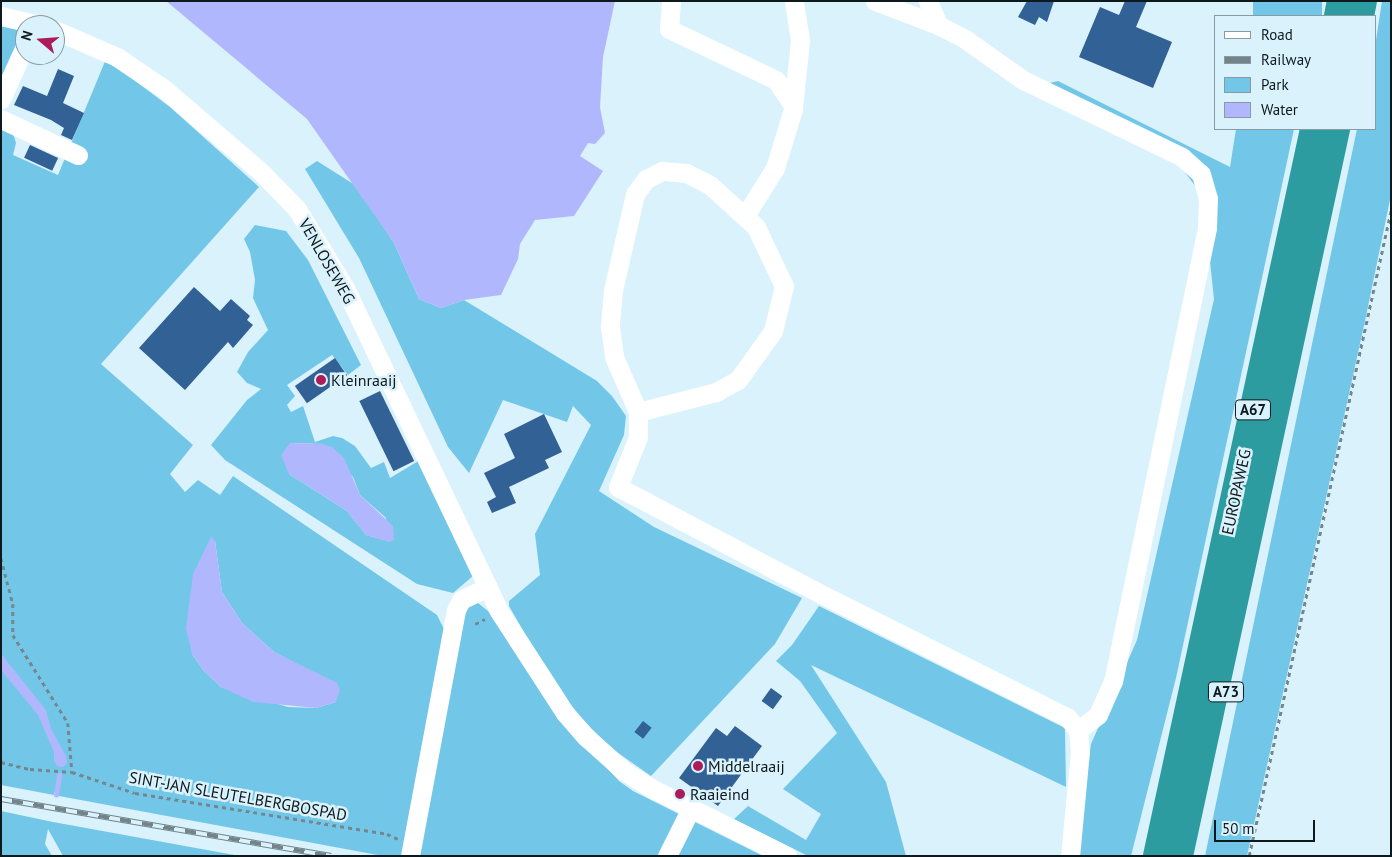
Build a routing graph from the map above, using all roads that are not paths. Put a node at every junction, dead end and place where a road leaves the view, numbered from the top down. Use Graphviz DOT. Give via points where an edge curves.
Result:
graph roads {
  1 [pos="671,1"];
  2 [pos="794,1"];
  3 [pos="875,1"];
  4 [pos="928,1"];
  5 [pos="1342,1"];
  6 [pos="1363,1"];
  7 [pos="1338,15"];
  8 [pos="1360,15"];
  9 [pos="1,16"];
  10 [pos="15,20"];
  11 [pos="938,26"];
  12 [pos="65,34"];
  13 [pos="16,65"];
  14 [pos="1,99"];
  15 [pos="793,105"];
  16 [pos="1,119"];
  17 [pos="1314,130"];
  18 [pos="1336,130"];
  19 [pos="78,155"];
  20 [pos="745,216"];
  21 [pos="638,412"];
  22 [pos="1250,528"];
  23 [pos="488,587"];
  24 [pos="1078,730"];
  25 [pos="691,808"];
  26 [pos="411,850"];
  27 [pos="667,856"];
  28 [pos="787,856"];
  29 [pos="1070,856"];
  30 [pos="1157,856"];
  31 [pos="1179,856"];
  32 [pos="1190,856"];
  1 -- 15 [label="street" via="669,29 776,80"];
  2 -- 15 [label="street" via="800,40"];
  3 -- 11 [label="street"];
  4 -- 11 [label="street"];
  5 -- 7 [label="highway"];
  6 -- 8 [label="highway"];
  9 -- 10 [label="street"];
  11 -- 24 [label="street" via="965,39 1023,80 1182,157 1201,174 1208,198 1207,228 1113,682 1098,715"];
  12 -- 23 [label="street, VENLOSEWEG" via="94,46 151,79 256,167 297,209 345,288"];
  13 -- 14 [label="street"];
  15 -- 20 [label="street" via="775,168"];
  16 -- 19 [label="street"];
  17 -- 30 [label="highway, EUROPAWEG / A67"];
  18 -- 22 [label="highway, EUROPAWEG / A67"];
  20 -- 21 [label="street" via="756,228 784,286 773,330 738,380 716,392"];
  20 -- 21 [label="street" via="710,185 686,172 662,172 646,179 634,194 613,290 610,327 614,357"];
  21 -- 24 [label="street" via="638,437 618,487 817,592 1067,717"];
  22 -- 31 [label="highway, EUROPAWEG / A67"];
  22 -- 32 [label="highway, A73" via="1254,563"];
  23 -- 25 [label="street" via="521,648 564,713 624,771"];
  23 -- 26 [label="street" via="461,600 456,610"];
  24 -- 29 [label="street" via="1080,750"];
  25 -- 27 [label="street"];
  25 -- 28 [label="street"];
}
